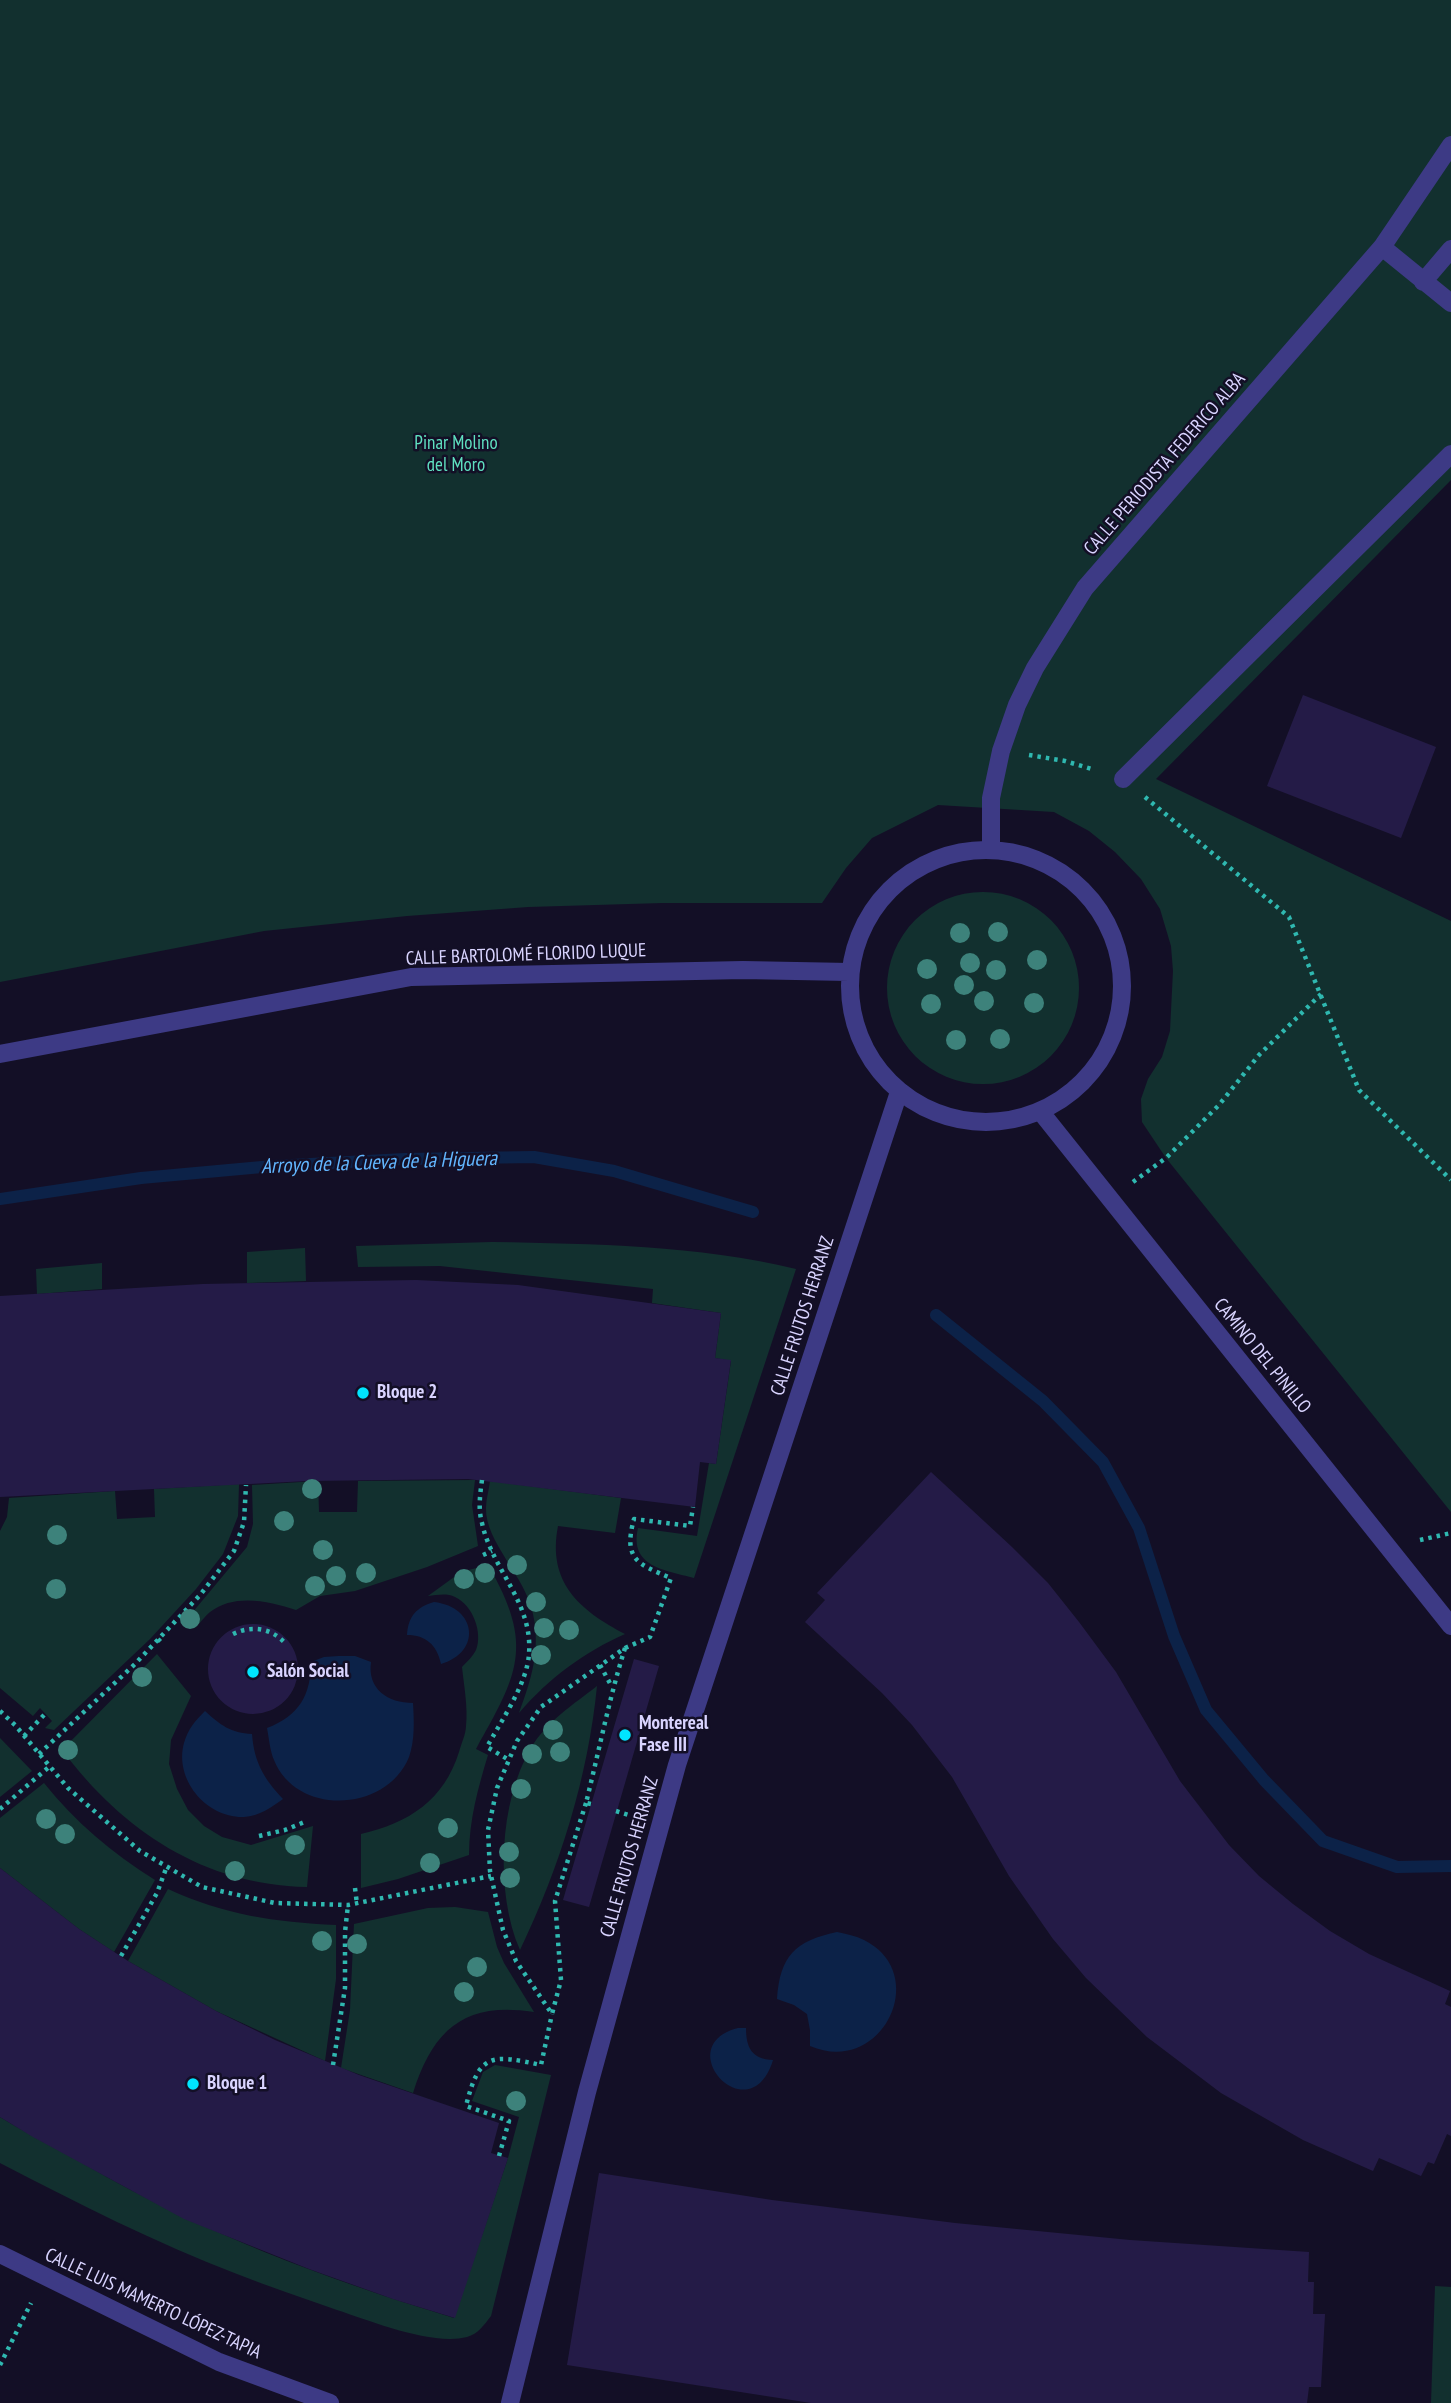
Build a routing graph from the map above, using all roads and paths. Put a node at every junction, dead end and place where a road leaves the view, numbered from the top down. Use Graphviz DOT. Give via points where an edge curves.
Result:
graph roads {
  1 [pos="1451,145"];
  2 [pos="1382,247"];
  3 [pos="1451,249"];
  4 [pos="1423,282"];
  5 [pos="1451,303"];
  6 [pos="1451,454"];
  7 [pos="1001,751"];
  8 [pos="1123,779"];
  9 [pos="991,849"];
  10 [pos="849,972"];
  11 [pos="1321,994"];
  12 [pos="0,1054"];
  13 [pos="899,1092"];
  14 [pos="1040,1111"];
  15 [pos="1451,1180"];
  16 [pos="1110,1199"];
  17 [pos="482,1480"];
  18 [pos="246,1485"];
  19 [pos="693,1507"];
  20 [pos="492,1551"];
  21 [pos="484,1555"];
  22 [pos="1451,1626"];
  23 [pos="233,1634"];
  24 [pos="158,1639"];
  25 [pos="285,1643"];
  26 [pos="164,1646"];
  27 [pos="625,1648"];
  28 [pos="600,1665"];
  29 [pos="612,1688"];
  30 [pos="0,1711"];
  31 [pos="45,1714"];
  32 [pos="24,1736"];
  33 [pos="39,1754"];
  34 [pos="509,1760"];
  35 [pos="50,1766"];
  36 [pos="0,1809"];
  37 [pos="307,1821"];
  38 [pos="259,1836"];
  39 [pos="167,1866"];
  40 [pos="491,1876"];
  41 [pos="355,1888"];
  42 [pos="357,1904"];
  43 [pos="348,1905"];
  44 [pos="121,1956"];
  45 [pos="552,2014"];
  46 [pos="333,2064"];
  47 [pos="499,2156"];
  48 [pos="0,2254"];
  49 [pos="44,2276"];
  50 [pos="0,2365"];
  51 [pos="330,2403"];
  52 [pos="510,2403"];
  1 -- 2 [label="street, CALLE PERIODISTA FEDERICO ALBA"];
  2 -- 4 [label="street"];
  2 -- 7 [label="street, CALLE PERIODISTA FEDERICO ALBA" via="1084,588 1035,668"];
  3 -- 4 [label="street"];
  4 -- 5 [label="street"];
  6 -- 8 [label="street"];
  7 -- 8 [label="path" via="1065,761"];
  7 -- 9 [label="street, CALLE PERIODISTA FEDERICO ALBA" via="991,798"];
  8 -- 11 [label="path" via="1289,917"];
  9 -- 10 [label="street" via="942,856 899,880 864,921"];
  9 -- 14 [label="street" via="1047,864 1080,886 1112,933 1122,975 1119,1017 1103,1057 1076,1089"];
  10 -- 12 [label="street, CALLE BARTOLOMÉ FLORIDO LUQUE" via="411,976"];
  10 -- 13 [label="street" via="852,1017 860,1038 869,1058"];
  11 -- 15 [label="path" via="1359,1090"];
  11 -- 16 [label="path" via="1166,1158"];
  13 -- 14 [label="street" via="931,1111 968,1121 1003,1121"];
  13 -- 52 [label="street, CALLE FRUTOS HERRANZ" via="674,1776 587,2092"];
  14 -- 16 [label="street, CAMINO DEL PINILLO"];
  16 -- 22 [label="street, CAMINO DEL PINILLO"];
  17 -- 20 [label="path" via="479,1504"];
  18 -- 24 [label="path" via="244,1522 234,1551"];
  19 -- 27 [label="path" via="690,1526 634,1519 629,1536 632,1555 642,1566 671,1578 650,1637"];
  20 -- 21 [label="path"];
  20 -- 34 [label="path" via="516,1593 527,1626 529,1655 519,1688 487,1747"];
  23 -- 25 [label="path" via="255,1628 273,1633"];
  24 -- 26 [label="path"];
  24 -- 33 [label="path"];
  27 -- 28 [label="path"];
  27 -- 29 [label="path"];
  28 -- 29 [label="path"];
  28 -- 34 [label="path" via="541,1707"];
  29 -- 45 [label="path" via="588,1804 555,1901 561,1980"];
  30 -- 32 [label="path"];
  31 -- 32 [label="path"];
  32 -- 33 [label="path"];
  33 -- 35 [label="path"];
  34 -- 40 [label="path" via="488,1830"];
  35 -- 36 [label="path"];
  35 -- 39 [label="path" via="68,1788 140,1851"];
  37 -- 38 [label="path"];
  39 -- 43 [label="path" via="202,1886 275,1903"];
  39 -- 44 [label="path"];
  40 -- 42 [label="path"];
  40 -- 45 [label="path" via="497,1909 516,1961"];
  41 -- 42 [label="path"];
  42 -- 43 [label="path"];
  43 -- 46 [label="path" via="345,1988"];
  45 -- 47 [label="path" via="541,2065 495,2059 483,2064 474,2079 466,2106 509,2121"];
  48 -- 49 [label="street, CALLE LUIS MAMERTO LÓPEZ-TAPIA"];
  49 -- 50 [label="path"];
  49 -- 51 [label="street, CALLE LUIS MAMERTO LÓPEZ-TAPIA" via="219,2362"];
}
